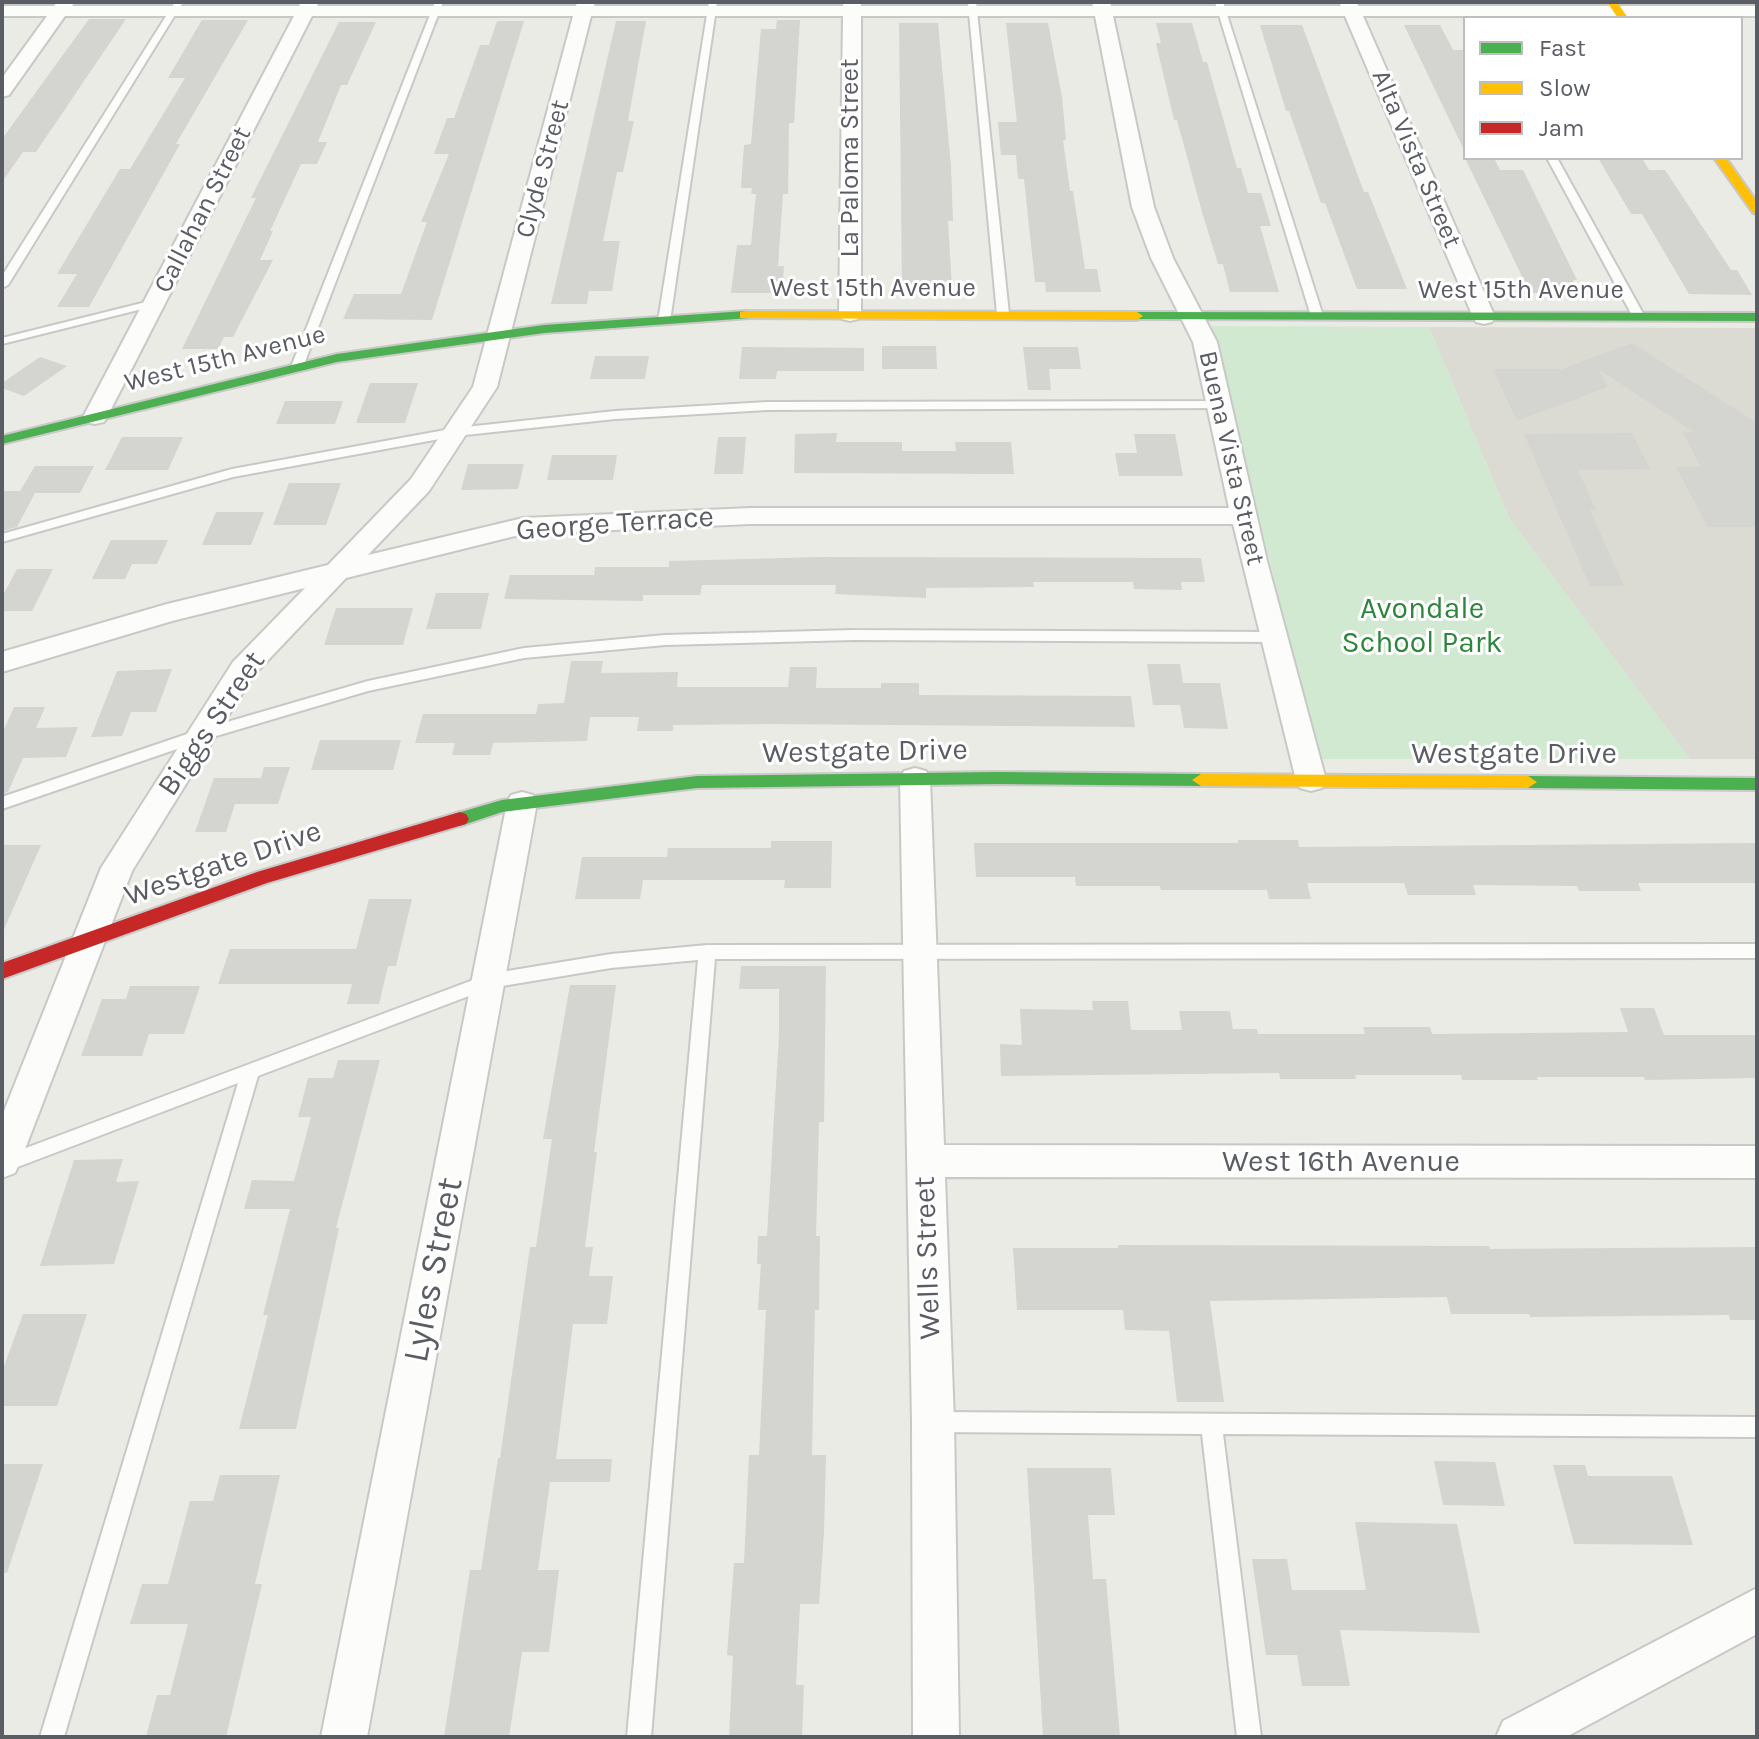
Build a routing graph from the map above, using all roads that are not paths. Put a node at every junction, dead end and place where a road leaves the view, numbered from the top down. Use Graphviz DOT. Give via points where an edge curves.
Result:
graph roads {
  1 [pos="308,6"];
  2 [pos="437,6"];
  3 [pos="585,6"];
  4 [pos="712,6"];
  5 [pos="852,6"];
  6 [pos="973,6"];
  7 [pos="1102,6"];
  8 [pos="1220,6"];
  9 [pos="1349,6"];
  10 [pos="62,7"];
  11 [pos="176,7"];
  12 [pos="1618,10"];
  13 [pos="2,11"];
  14 [pos="1757,11"];
  15 [pos="1473,14"];
  16 [pos="2,91"];
  17 [pos="1553,160"];
  18 [pos="1721,160"];
  19 [pos="1757,210"];
  20 [pos="2,285"];
  21 [pos="154,303"];
  22 [pos="850,314"];
  23 [pos="1003,314"];
  24 [pos="1192,316"];
  25 [pos="1317,316"];
  26 [pos="1484,317"];
  27 [pos="1639,317"];
  28 [pos="1757,317"];
  29 [pos="664,321"];
  30 [pos="499,336"];
  31 [pos="2,341"];
  32 [pos="297,367"];
  33 [pos="1219,405"];
  34 [pos="95,417"];
  35 [pos="456,432"];
  36 [pos="2,440"];
  37 [pos="1244,516"];
  38 [pos="2,538"];
  39 [pos="337,571"];
  40 [pos="1274,637"];
  41 [pos="2,662"];
  42 [pos="201,735"];
  43 [pos="915,779"];
  44 [pos="1311,780"];
  45 [pos="1757,784"];
  46 [pos="2,803"];
  47 [pos="522,803"];
  48 [pos="89,940"];
  49 [pos="920,950"];
  50 [pos="1757,951"];
  51 [pos="707,952"];
  52 [pos="2,971"];
  53 [pos="489,981"];
  54 [pos="251,1070"];
  55 [pos="925,1161"];
  56 [pos="1757,1162"];
  57 [pos="2,1163"];
  58 [pos="933,1422"];
  59 [pos="1211,1424"];
  60 [pos="1757,1427"];
  61 [pos="1757,1610"];
  62 [pos="52,1737"];
  63 [pos="344,1737"];
  64 [pos="639,1737"];
  65 [pos="936,1737"];
  66 [pos="1249,1737"];
  67 [pos="1519,1737"];
  1 -- 2 [label="street"];
  1 -- 11 [label="street"];
  1 -- 21 [label="street, Callahan Street"];
  2 -- 3 [label="street"];
  2 -- 32 [label="lane"];
  3 -- 4 [label="street"];
  3 -- 30 [label="street, Clyde Street"];
  4 -- 5 [label="street"];
  4 -- 29 [label="lane"];
  5 -- 6 [label="street"];
  5 -- 22 [label="street, La Paloma Street"];
  6 -- 7 [label="street"];
  6 -- 23 [label="lane"];
  7 -- 8 [label="street"];
  7 -- 24 [label="street, Buena Vista Street" via="1143,207"];
  8 -- 9 [label="street"];
  8 -- 25 [label="lane"];
  9 -- 15 [label="street"];
  9 -- 26 [label="street, Alta Vista Street"];
  10 -- 11 [label="street"];
  10 -- 13 [label="street"];
  10 -- 16 [label="street"];
  11 -- 20 [label="lane"];
  12 -- 14 [label="street"];
  12 -- 15 [label="street"];
  17 -- 27 [label="lane"];
  18 -- 19 [label="street"];
  21 -- 31 [label="lane"];
  21 -- 34 [label="street, Callahan Street"];
  22 -- 23 [label="street, West 15th Avenue"];
  22 -- 29 [label="street, West 15th Avenue"];
  23 -- 24 [label="street, West 15th Avenue"];
  24 -- 25 [label="street, West 15th Avenue"];
  24 -- 33 [label="street, Buena Vista Street" via="1205,342"];
  25 -- 26 [label="street, West 15th Avenue"];
  26 -- 27 [label="street, West 15th Avenue"];
  27 -- 28 [label="street, West 15th Avenue"];
  29 -- 30 [label="street, West 15th Avenue"];
  30 -- 32 [label="street, West 15th Avenue"];
  30 -- 35 [label="street, Biggs Street" via="485,387"];
  32 -- 34 [label="street, West 15th Avenue"];
  33 -- 35 [label="lane" via="767,406"];
  33 -- 37 [label="street, Buena Vista Street"];
  34 -- 36 [label="street, West 15th Avenue"];
  35 -- 38 [label="lane" via="232,473"];
  35 -- 39 [label="street, Biggs Street" via="420,485"];
  37 -- 39 [label="street, George Terrace" via="751,516 523,526"];
  37 -- 40 [label="street, Buena Vista Street"];
  39 -- 41 [label="street, George Terrace" via="167,613"];
  39 -- 42 [label="street, Biggs Street" via="243,669"];
  40 -- 42 [label="lane" via="854,635 665,640 508,656 368,686"];
  40 -- 44 [label="street, Buena Vista Street"];
  42 -- 46 [label="lane"];
  42 -- 48 [label="street, Biggs Street" via="117,868"];
  43 -- 44 [label="street, Westgate Drive"];
  43 -- 47 [label="street, Westgate Drive" via="697,782"];
  43 -- 49 [label="street, Wells Street"];
  44 -- 45 [label="street, Westgate Drive"];
  47 -- 48 [label="street, Westgate Drive" via="263,877"];
  47 -- 53 [label="street, Lyles Street"];
  48 -- 52 [label="street, Westgate Drive"];
  48 -- 57 [label="street, Biggs Street"];
  49 -- 50 [label="lane"];
  49 -- 51 [label="lane"];
  49 -- 55 [label="street, Wells Street"];
  51 -- 53 [label="lane"];
  51 -- 64 [label="lane"];
  53 -- 54 [label="lane"];
  53 -- 63 [label="street, Lyles Street"];
  54 -- 57 [label="lane"];
  54 -- 62 [label="lane"];
  55 -- 56 [label="street, West 16th Avenue"];
  55 -- 58 [label="street, Wells Street"];
  58 -- 59 [label="lane"];
  58 -- 65 [label="street, Wells Street"];
  59 -- 60 [label="lane"];
  59 -- 66 [label="lane"];
  61 -- 67 [label="street"];
}
